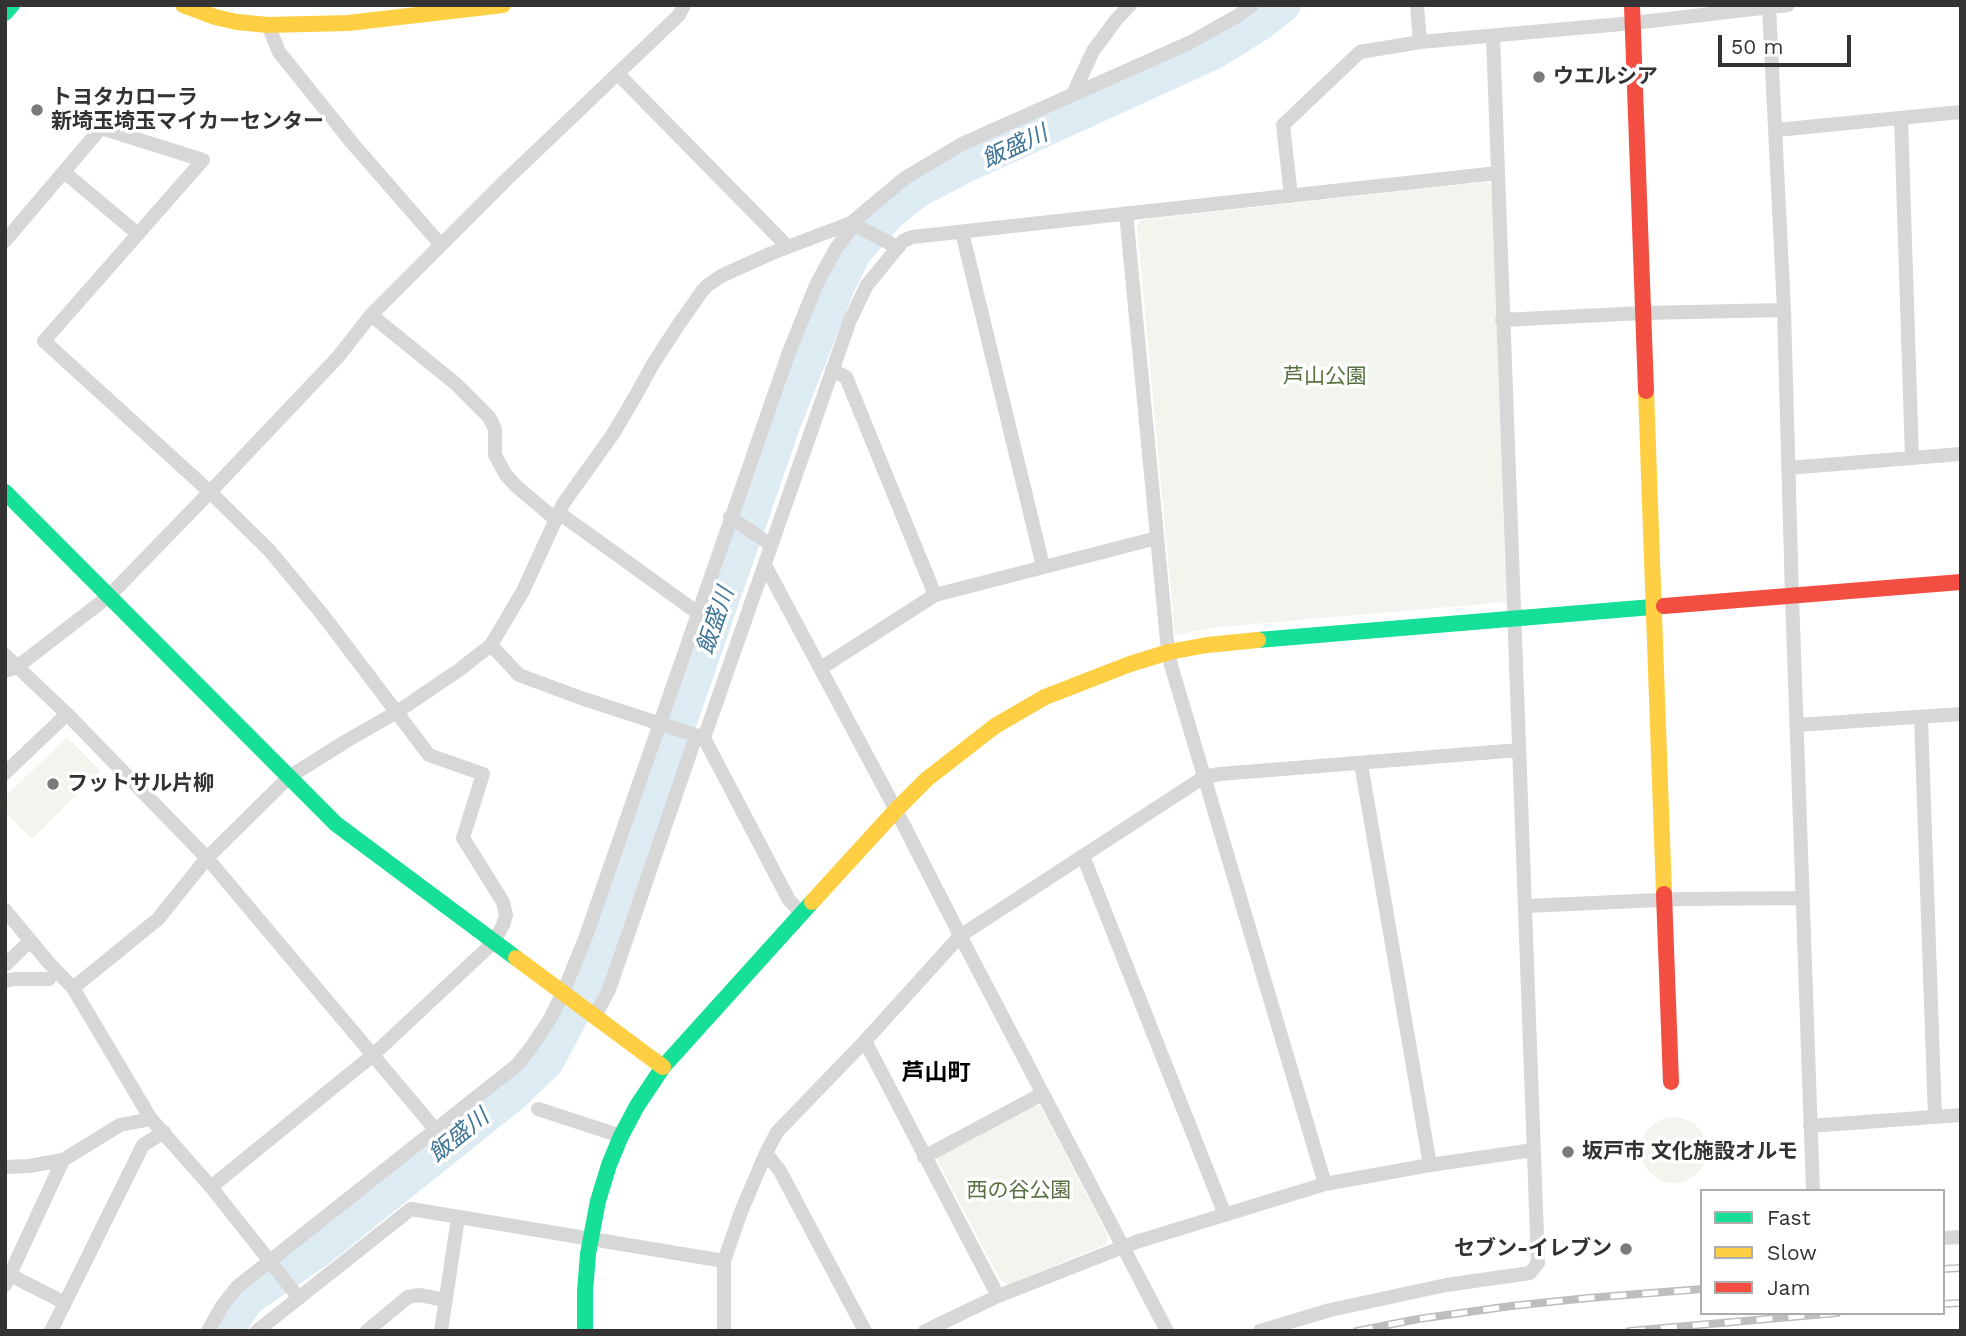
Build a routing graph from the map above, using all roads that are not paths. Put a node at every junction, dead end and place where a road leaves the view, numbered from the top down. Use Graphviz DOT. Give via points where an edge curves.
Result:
graph roads {
  1 [pos="12,5"];
  2 [pos="183,5"];
  3 [pos="503,5"];
  4 [pos="684,5"];
  5 [pos="1130,5"];
  6 [pos="1252,5"];
  7 [pos="1417,5"];
  8 [pos="1632,5"];
  9 [pos="1788,5"];
  10 [pos="1769,7"];
  11 [pos="5,13"];
  12 [pos="1633,23"];
  13 [pos="268,26"];
  14 [pos="1493,36"];
  15 [pos="1420,42"];
  16 [pos="618,74"];
  17 [pos="1073,94"];
  18 [pos="1961,112"];
  19 [pos="1901,118"];
  20 [pos="1776,130"];
  21 [pos="64,172"];
  22 [pos="1498,173"];
  23 [pos="1291,196"];
  24 [pos="1126,213"];
  25 [pos="855,225"];
  26 [pos="961,232"];
  27 [pos="138,234"];
  28 [pos="5,241"];
  29 [pos="441,245"];
  30 [pos="787,246"];
  31 [pos="898,247"];
  32 [pos="1784,310"];
  33 [pos="1643,313"];
  34 [pos="371,315"];
  35 [pos="1502,320"];
  36 [pos="832,370"];
  37 [pos="1961,454"];
  38 [pos="1912,458"];
  39 [pos="1788,468"];
  40 [pos="5,492"];
  41 [pos="210,492"];
  42 [pos="557,516"];
  43 [pos="733,519"];
  44 [pos="1157,538"];
  45 [pos="766,541"];
  46 [pos="765,565"];
  47 [pos="1043,566"];
  48 [pos="1961,582"];
  49 [pos="934,594"];
  50 [pos="109,596"];
  51 [pos="1792,596"];
  52 [pos="1654,607"];
  53 [pos="698,613"];
  54 [pos="1513,619"];
  55 [pos="491,645"];
  56 [pos="1169,652"];
  57 [pos="5,655"];
  58 [pos="821,668"];
  59 [pos="11,669"];
  60 [pos="397,712"];
  61 [pos="67,714"];
  62 [pos="1961,714"];
  63 [pos="1921,718"];
  64 [pos="662,725"];
  65 [pos="1797,726"];
  66 [pos="698,736"];
  67 [pos="1519,750"];
  68 [pos="1361,764"];
  69 [pos="5,773"];
  70 [pos="289,777"];
  71 [pos="1204,777"];
  72 [pos="896,810"];
  73 [pos="1083,856"];
  74 [pos="207,858"];
  75 [pos="1802,898"];
  76 [pos="1665,900"];
  77 [pos="1525,906"];
  78 [pos="5,910"];
  79 [pos="802,914"];
  80 [pos="960,936"];
  81 [pos="30,940"];
  82 [pos="494,942"];
  83 [pos="5,965"];
  84 [pos="49,979"];
  85 [pos="5,981"];
  86 [pos="73,988"];
  87 [pos="565,995"];
  88 [pos="593,1015"];
  89 [pos="865,1041"];
  90 [pos="373,1055"];
  91 [pos="663,1068"];
  92 [pos="1671,1082"];
  93 [pos="1042,1094"];
  94 [pos="538,1109"];
  95 [pos="1961,1115"];
  96 [pos="1935,1117"];
  97 [pos="151,1119"];
  98 [pos="1810,1125"];
  99 [pos="435,1129"];
  100 [pos="163,1132"];
  101 [pos="621,1136"];
  102 [pos="1533,1150"];
  103 [pos="766,1153"];
  104 [pos="924,1157"];
  105 [pos="63,1160"];
  106 [pos="1430,1165"];
  107 [pos="5,1167"];
  108 [pos="1325,1184"];
  109 [pos="211,1187"];
  110 [pos="1813,1189"];
  111 [pos="1225,1215"];
  112 [pos="458,1218"];
  113 [pos="590,1239"];
  114 [pos="1123,1247"];
  115 [pos="724,1261"];
  116 [pos="271,1263"];
  117 [pos="7,1280"];
  118 [pos="295,1293"];
  119 [pos="998,1296"];
  120 [pos="446,1300"];
  121 [pos="65,1303"];
  122 [pos="51,1331"];
  123 [pos="208,1331"];
  124 [pos="257,1331"];
  125 [pos="367,1331"];
  126 [pos="441,1331"];
  127 [pos="585,1331"];
  128 [pos="724,1331"];
  129 [pos="865,1331"];
  130 [pos="925,1331"];
  131 [pos="1167,1331"];
  132 [pos="1260,1331"];
  1 -- 11 [label="main road"];
  2 -- 13 [label="main road" via="215,17"];
  3 -- 13 [label="main road" via="348,23"];
  4 -- 16 [label="street"];
  5 -- 17 [label="street" via="1093,51"];
  6 -- 17 [label="street" via="1189,43"];
  7 -- 15 [label="street"];
  8 -- 12 [label="main road"];
  9 -- 10 [label="street"];
  10 -- 12 [label="street"];
  10 -- 20 [label="street"];
  12 -- 14 [label="street"];
  12 -- 33 [label="main road"];
  13 -- 29 [label="street" via="279,52"];
  14 -- 15 [label="street"];
  14 -- 22 [label="street"];
  15 -- 23 [label="street" via="1360,52 1283,125"];
  16 -- 29 [label="street"];
  16 -- 30 [label="street"];
  17 -- 25 [label="street" via="934,160 905,178"];
  18 -- 19 [label="street"];
  19 -- 20 [label="street"];
  19 -- 38 [label="street"];
  20 -- 32 [label="street"];
  21 -- 27 [label="street"];
  21 -- 27 [label="street" via="101,128 203,160"];
  21 -- 28 [label="street"];
  22 -- 23 [label="street"];
  22 -- 35 [label="street"];
  23 -- 24 [label="street"];
  24 -- 26 [label="street"];
  24 -- 44 [label="street"];
  25 -- 30 [label="street"];
  25 -- 31 [label="street"];
  25 -- 43 [label="street" via="837,247 803,314"];
  26 -- 31 [label="street" via="912,237"];
  26 -- 47 [label="street"];
  27 -- 41 [label="street" via="44,341"];
  29 -- 34 [label="street"];
  30 -- 42 [label="street" via="721,276 702,290"];
  31 -- 36 [label="street" via="867,285"];
  32 -- 33 [label="street"];
  32 -- 39 [label="street"];
  33 -- 35 [label="street"];
  33 -- 52 [label="main road"];
  34 -- 41 [label="street" via="338,357"];
  34 -- 42 [label="street" via="489,417 495,429 495,455 506,475"];
  35 -- 54 [label="street"];
  36 -- 45 [label="street"];
  36 -- 49 [label="street" via="846,377"];
  37 -- 38 [label="street"];
  38 -- 39 [label="street"];
  39 -- 51 [label="street"];
  40 -- 50 [label="main road"];
  41 -- 50 [label="street"];
  41 -- 60 [label="street" via="270,551"];
  42 -- 53 [label="street"];
  42 -- 55 [label="street" via="523,591"];
  43 -- 45 [label="street"];
  43 -- 53 [label="street"];
  44 -- 47 [label="street"];
  44 -- 56 [label="street"];
  45 -- 46 [label="street"];
  46 -- 58 [label="street"];
  46 -- 66 [label="street"];
  47 -- 49 [label="street"];
  48 -- 51 [label="main road"];
  49 -- 58 [label="street"];
  50 -- 59 [label="street"];
  50 -- 70 [label="main road"];
  51 -- 52 [label="main road"];
  51 -- 65 [label="street"];
  52 -- 54 [label="main road"];
  52 -- 76 [label="main road"];
  53 -- 64 [label="street"];
  54 -- 56 [label="main road" via="1236,642"];
  54 -- 67 [label="street"];
  55 -- 60 [label="street"];
  55 -- 64 [label="street" via="519,675"];
  56 -- 71 [label="street"];
  56 -- 72 [label="main road" via="1110,670 995,726 953,757"];
  57 -- 59 [label="street"];
  58 -- 72 [label="street"];
  59 -- 61 [label="street"];
  60 -- 70 [label="street"];
  60 -- 82 [label="street" via="429,755 483,774 463,838 503,902 506,915"];
  61 -- 69 [label="street"];
  61 -- 74 [label="street"];
  62 -- 63 [label="street"];
  63 -- 65 [label="street"];
  63 -- 96 [label="street"];
  64 -- 66 [label="street"];
  64 -- 87 [label="street"];
  65 -- 75 [label="street"];
  66 -- 79 [label="street" via="789,900"];
  66 -- 88 [label="street" via="609,990"];
  67 -- 68 [label="street"];
  67 -- 77 [label="street"];
  68 -- 71 [label="street"];
  68 -- 106 [label="street"];
  70 -- 74 [label="street"];
  70 -- 82 [label="main road" via="336,824"];
  71 -- 73 [label="street"];
  71 -- 108 [label="street"];
  72 -- 79 [label="main road"];
  72 -- 80 [label="street"];
  73 -- 80 [label="street"];
  73 -- 111 [label="street"];
  74 -- 86 [label="street" via="158,919"];
  74 -- 90 [label="street"];
  75 -- 76 [label="street"];
  75 -- 98 [label="street"];
  76 -- 77 [label="street"];
  76 -- 92 [label="main road"];
  77 -- 102 [label="street"];
  78 -- 81 [label="street"];
  79 -- 91 [label="main road"];
  80 -- 89 [label="street"];
  80 -- 93 [label="street"];
  81 -- 83 [label="street"];
  81 -- 86 [label="street"];
  82 -- 87 [label="main road"];
  82 -- 90 [label="street"];
  84 -- 85 [label="street"];
  86 -- 97 [label="street"];
  87 -- 88 [label="main road"];
  87 -- 99 [label="street" via="517,1065"];
  88 -- 91 [label="main road"];
  89 -- 103 [label="street" via="777,1132"];
  89 -- 104 [label="street"];
  90 -- 99 [label="street"];
  90 -- 109 [label="street"];
  91 -- 101 [label="main road"];
  93 -- 104 [label="street"];
  93 -- 114 [label="street"];
  94 -- 101 [label="street"];
  95 -- 96 [label="street"];
  96 -- 98 [label="street"];
  97 -- 100 [label="street"];
  97 -- 105 [label="street" via="120,1125"];
  98 -- 110 [label="street"];
  99 -- 116 [label="street"];
  100 -- 109 [label="street"];
  100 -- 121 [label="street" via="143,1145"];
  101 -- 113 [label="main road"];
  102 -- 106 [label="street"];
  102 -- 132 [label="street" via="1538,1263 1530,1273 1384,1298"];
  103 -- 115 [label="street"];
  103 -- 129 [label="street"];
  104 -- 119 [label="street"];
  105 -- 107 [label="street"];
  105 -- 117 [label="street"];
  106 -- 108 [label="street"];
  108 -- 111 [label="street"];
  109 -- 116 [label="street"];
  111 -- 114 [label="street"];
  112 -- 113 [label="street"];
  112 -- 118 [label="street" via="411,1209"];
  112 -- 120 [label="street"];
  113 -- 115 [label="street"];
  113 -- 127 [label="main road"];
  114 -- 119 [label="street"];
  114 -- 131 [label="street"];
  115 -- 128 [label="street"];
  116 -- 118 [label="street"];
  116 -- 123 [label="street" via="237,1287"];
  117 -- 121 [label="street"];
  118 -- 124 [label="street"];
  119 -- 130 [label="street"];
  120 -- 125 [label="street" via="408,1297"];
  120 -- 126 [label="street"];
  121 -- 122 [label="street"];
}
